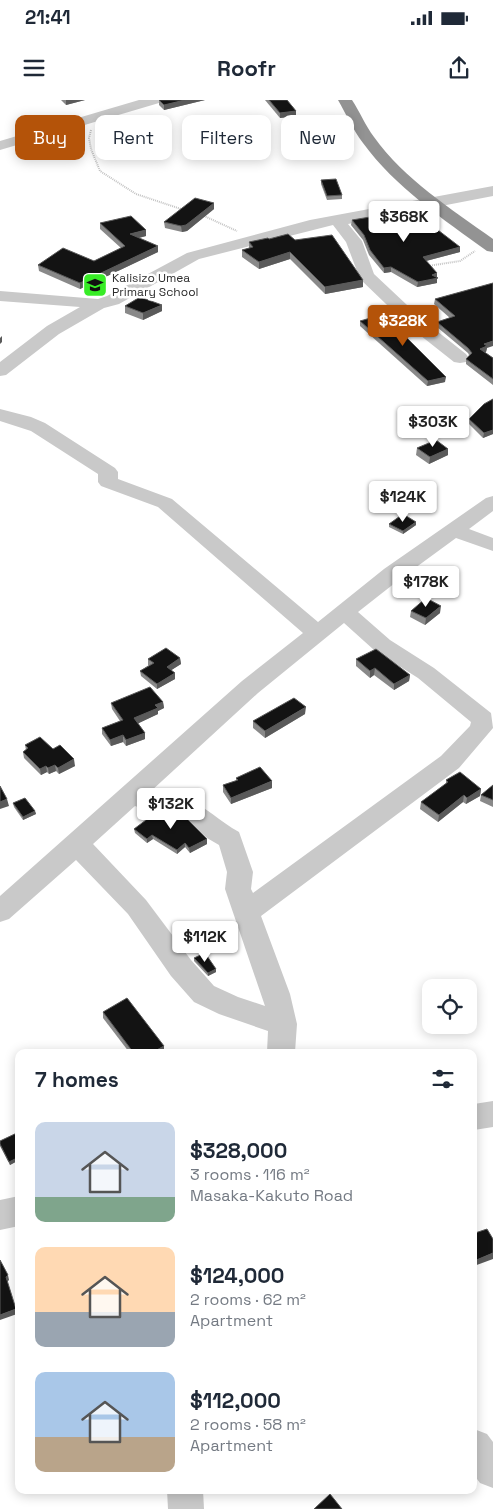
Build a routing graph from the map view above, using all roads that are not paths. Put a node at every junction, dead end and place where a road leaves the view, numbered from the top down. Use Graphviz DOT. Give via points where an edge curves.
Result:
graph roads {
  1 [pos="154,100"];
  2 [pos="344,100"];
  3 [pos="0,146"];
  4 [pos="493,191"];
  5 [pos="432,202"];
  6 [pos="342,219"];
  7 [pos="492,246"];
  8 [pos="0,296"];
  9 [pos="98,304"];
  10 [pos="460,358"];
  11 [pos="0,371"];
  12 [pos="0,415"];
  13 [pos="493,502"];
  14 [pos="454,530"];
  15 [pos="493,545"];
  16 [pos="345,612"];
  17 [pos="318,634"];
  18 [pos="132,795"];
  19 [pos="77,844"];
  20 [pos="4,902"];
  21 [pos="247,912"];
  22 [pos="283,1024"];
  23 [pos="281,1049"];
  24 [pos="493,1114"];
  25 [pos="477,1117"];
  26 [pos="15,1212"];
  27 [pos="0,1215"];
  28 [pos="477,1451"];
  29 [pos="493,1470"];
  30 [pos="185,1494"];
  31 [pos="186,1509"];
  1 -- 3 [label="street"];
  2 -- 5 [label="highway" via="373,146"];
  4 -- 5 [label="street"];
  5 -- 6 [label="street"];
  5 -- 7 [label="highway"];
  6 -- 9 [label="street" via="256,239 179,262 113,300"];
  6 -- 10 [label="street" via="340,224 354,241 366,276 417,324"];
  8 -- 9 [label="street" via="26,301 71,300"];
  9 -- 11 [label="street" via="53,330"];
  12 -- 17 [label="street" via="38,427 108,472 108,482 165,503"];
  13 -- 14 [label="street"];
  14 -- 15 [label="street"];
  14 -- 16 [label="street"];
  16 -- 17 [label="street"];
  16 -- 21 [label="street" via="382,645 483,719 481,729 450,762"];
  17 -- 18 [label="street" via="250,687"];
  18 -- 19 [label="street"];
  18 -- 21 [label="street" via="155,804 177,805 186,809 230,839 240,872 238,889"];
  19 -- 20 [label="street"];
  19 -- 22 [label="street" via="137,907 204,994"];
  21 -- 22 [label="street" via="276,994"];
  22 -- 23 [label="street"];
  24 -- 25 [label="street"];
  26 -- 27 [label="street"];
  28 -- 29 [label="street"];
  30 -- 31 [label="street"];
}
